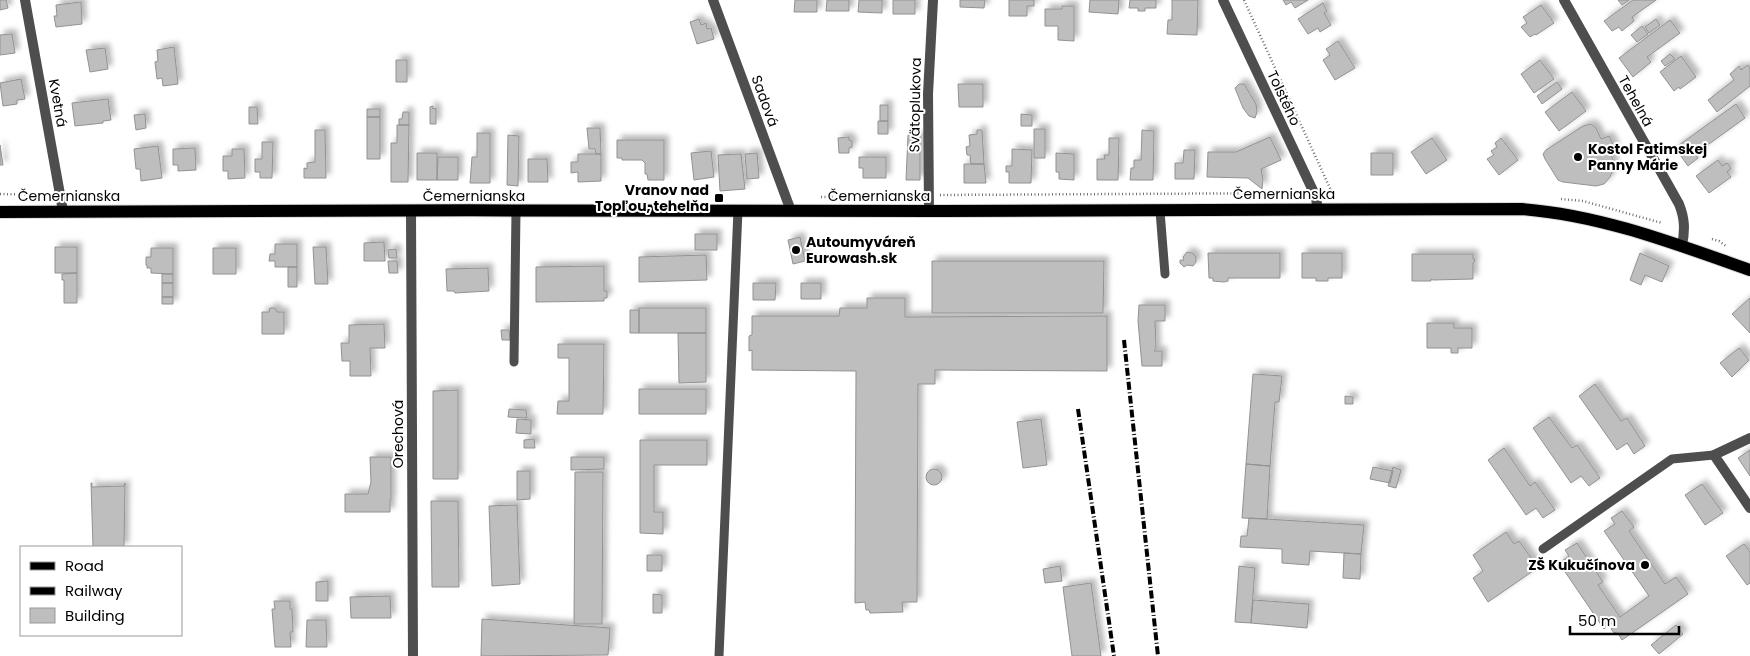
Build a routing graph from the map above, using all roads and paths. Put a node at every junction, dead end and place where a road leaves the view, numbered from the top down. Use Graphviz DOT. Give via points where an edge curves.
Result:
graph roads {
  1 [pos="25,0"];
  2 [pos="713,0"];
  3 [pos="933,0"];
  4 [pos="1223,0"];
  5 [pos="1244,0"];
  6 [pos="1564,0"];
  7 [pos="1301,193"];
  8 [pos="0,194"];
  9 [pos="53,195"];
  10 [pos="937,195"];
  11 [pos="1334,197"];
  12 [pos="1318,208"];
  13 [pos="738,210"];
  14 [pos="63,211"];
  15 [pos="411,211"];
  16 [pos="516,211"];
  17 [pos="791,211"];
  18 [pos="929,211"];
  19 [pos="1160,211"];
  20 [pos="0,212"];
  21 [pos="1682,246"];
  22 [pos="1750,270"];
  23 [pos="1165,274"];
  24 [pos="514,362"];
  25 [pos="1750,438"];
  26 [pos="1714,455"];
  27 [pos="1750,508"];
  28 [pos="1543,549"];
  29 [pos="413,656"];
  30 [pos="719,656"];
  1 -- 14 [label="street, Kvetná"];
  2 -- 17 [label="street, Sadová"];
  3 -- 18 [label="street, Svätoplukova" via="928,94"];
  4 -- 12 [label="street, Tolstého" via="1315,195"];
  5 -- 11 [label="path"];
  6 -- 21 [label="street, Tehelná" via="1679,204 1685,230"];
  7 -- 10 [label="path"];
  8 -- 9 [label="path"];
  12 -- 19 [label="main road, Čemernianska"];
  12 -- 21 [label="main road, Čemernianska" via="1546,211 1578,216"];
  13 -- 16 [label="main road, Čemernianska"];
  13 -- 17 [label="main road, Čemernianska"];
  13 -- 30 [label="lane"];
  14 -- 15 [label="main road, Čemernianska"];
  14 -- 20 [label="main road, Čemernianska"];
  15 -- 16 [label="main road, Čemernianska"];
  15 -- 29 [label="street, Orechová"];
  16 -- 24 [label="lane"];
  17 -- 18 [label="main road, Čemernianska"];
  18 -- 19 [label="main road, Čemernianska"];
  19 -- 23 [label="lane"];
  21 -- 22 [label="main road, Čemernianska"];
  25 -- 26 [label="street"];
  26 -- 27 [label="street"];
  26 -- 28 [label="lane" via="1672,459"];
}
